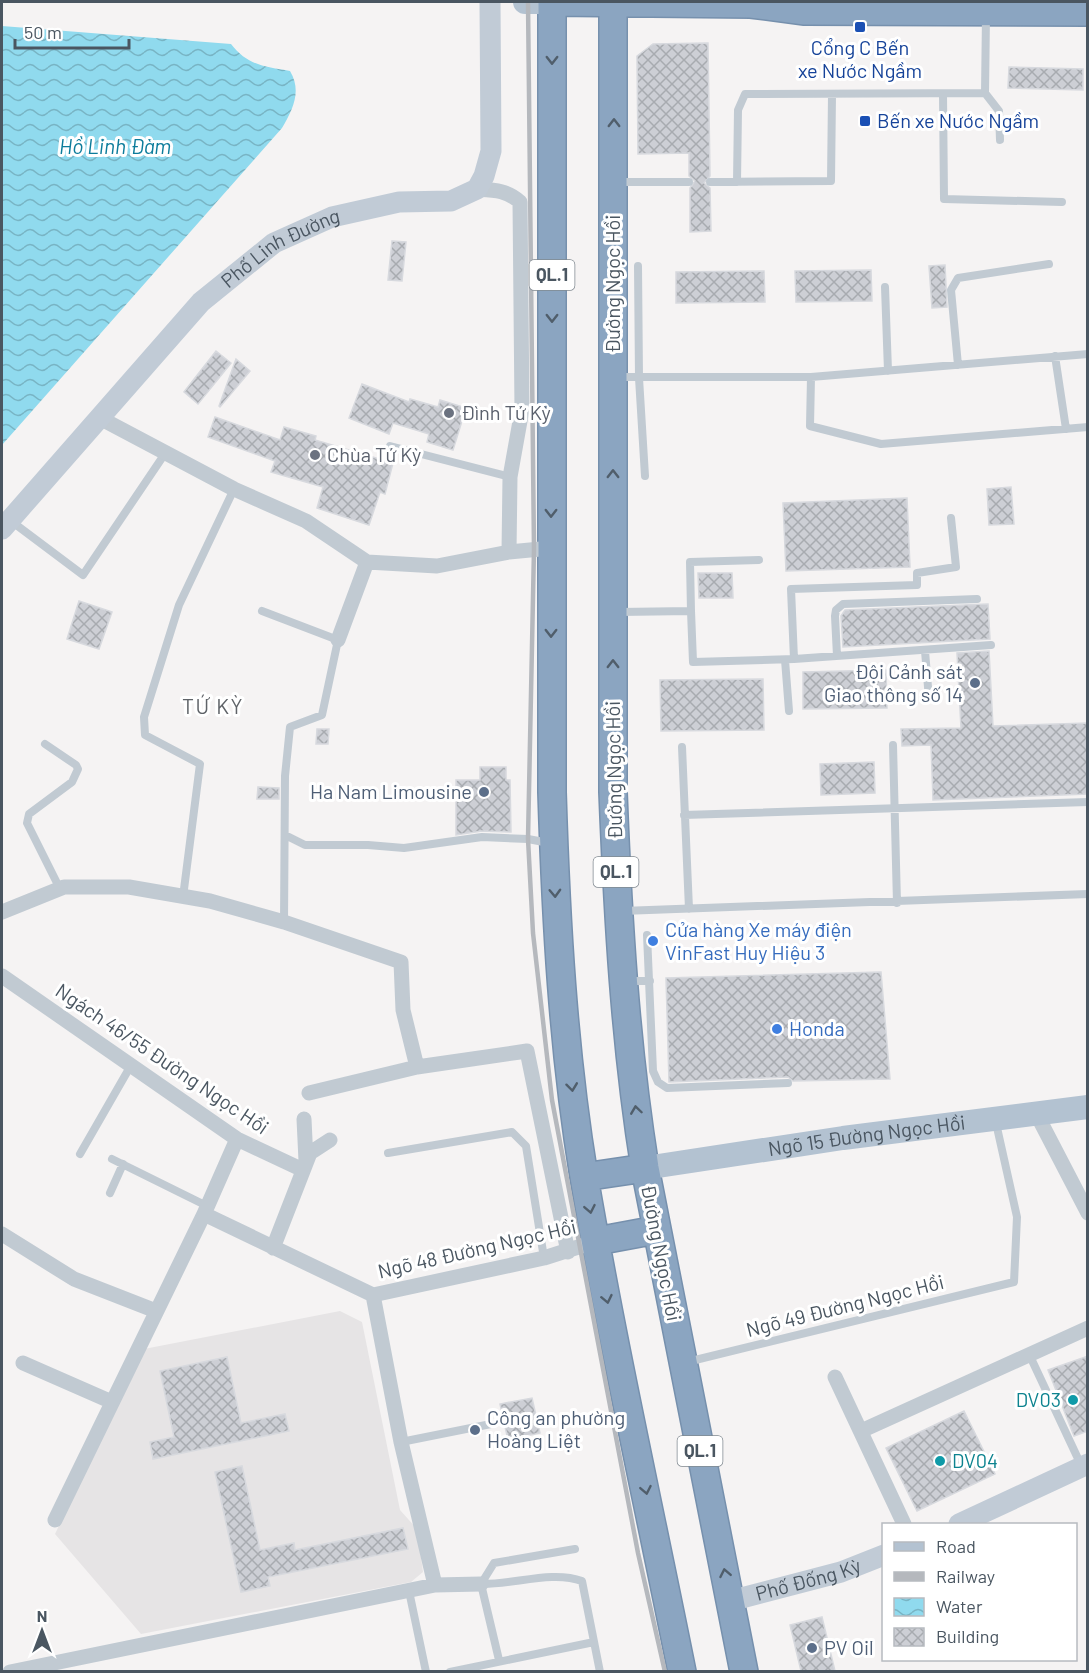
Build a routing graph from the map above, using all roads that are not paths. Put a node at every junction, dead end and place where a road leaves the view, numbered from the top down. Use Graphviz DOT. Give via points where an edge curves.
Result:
graph roads {
  1 [pos="490,2"];
  2 [pos="525,2"];
  3 [pos="552,2"];
  4 [pos="613,2"];
  5 [pos="986,6"];
  6 [pos="1088,12"];
  7 [pos="985,93"];
  8 [pos="943,94"];
  9 [pos="832,95"];
  10 [pos="1000,141"];
  11 [pos="613,182"];
  12 [pos="689,182"];
  13 [pos="710,182"];
  14 [pos="737,182"];
  15 [pos="477,189"];
  16 [pos="1062,202"];
  17 [pos="1049,264"];
  18 [pos="638,266"];
  19 [pos="885,287"];
  20 [pos="1088,354"];
  21 [pos="1055,356"];
  22 [pos="958,365"];
  23 [pos="888,371"];
  24 [pos="626,377"];
  25 [pos="811,377"];
  26 [pos="98,417"];
  27 [pos="1088,427"];
  28 [pos="1066,429"];
  29 [pos="390,446"];
  30 [pos="166,452"];
  31 [pos="645,476"];
  32 [pos="510,477"];
  33 [pos="234,489"];
  34 [pos="951,518"];
  35 [pos="6,524"];
  36 [pos="551,548"];
  37 [pos="508,552"];
  38 [pos="759,560"];
  39 [pos="368,562"];
  40 [pos="977,599"];
  41 [pos="262,611"];
  42 [pos="691,611"];
  43 [pos="612,613"];
  44 [pos="338,640"];
  45 [pos="991,645"];
  46 [pos="925,651"];
  47 [pos="837,656"];
  48 [pos="789,660"];
  49 [pos="928,699"];
  50 [pos="789,711"];
  51 [pos="45,744"];
  52 [pos="893,745"];
  53 [pos="682,747"];
  54 [pos="1088,801"];
  55 [pos="894,808"];
  56 [pos="684,815"];
  57 [pos="285,835"];
  58 [pos="554,844"];
  59 [pos="60,889"];
  60 [pos="1088,894"];
  61 [pos="183,897"];
  62 [pos="897,903"];
  63 [pos="689,909"];
  64 [pos="617,911"];
  65 [pos="2,912"];
  66 [pos="284,922"];
  67 [pos="647,935"];
  68 [pos="2,976"];
  69 [pos="623,981"];
  70 [pos="650,981"];
  71 [pos="130,1067"];
  72 [pos="417,1067"];
  73 [pos="788,1083"];
  74 [pos="309,1093"];
  75 [pos="1088,1107"];
  76 [pos="1036,1113"];
  77 [pos="995,1118"];
  78 [pos="304,1119"];
  79 [pos="237,1139"];
  80 [pos="330,1140"];
  81 [pos="388,1153"];
  82 [pos="80,1154"];
  83 [pos="112,1159"];
  84 [pos="306,1162"];
  85 [pos="123,1164"];
  86 [pos="645,1167"];
  87 [pos="584,1177"];
  88 [pos="110,1193"];
  89 [pos="206,1210"];
  90 [pos="1088,1213"];
  91 [pos="656,1230"];
  92 [pos="2,1234"];
  93 [pos="597,1241"];
  94 [pos="273,1248"];
  95 [pos="568,1252"];
  96 [pos="544,1258"];
  97 [pos="373,1294"];
  98 [pos="156,1311"];
  99 [pos="1088,1328"];
  100 [pos="1029,1354"];
  101 [pos="24,1363"];
  102 [pos="683,1363"];
  103 [pos="835,1377"];
  104 [pos="112,1402"];
  105 [pos="491,1424"];
  106 [pos="861,1431"];
  107 [pos="401,1442"];
  108 [pos="1085,1465"];
  109 [pos="56,1520"];
  110 [pos="904,1523"];
  111 [pos="961,1523"];
  112 [pos="575,1549"];
  113 [pos="882,1556"];
  114 [pos="481,1584"];
  115 [pos="435,1585"];
  116 [pos="409,1591"];
  117 [pos="730,1601"];
  118 [pos="594,1642"];
  119 [pos="499,1660"];
  120 [pos="10,1671"];
  121 [pos="426,1671"];
  122 [pos="450,1671"];
  123 [pos="600,1671"];
  124 [pos="682,1671"];
  125 [pos="744,1671"];
  1 -- 15 [label="street" via="490,151"];
  2 -- 3 [label="main road"];
  3 -- 4 [label="highway"];
  3 -- 36 [label="highway, QL.1, one-way"];
  4 -- 5 [label="highway" via="751,4 805,11"];
  11 -- 4 [label="highway, Đường Ngọc Hồi / QL.1, one-way"];
  5 -- 6 [label="highway"];
  5 -- 7 [label="lane"];
  7 -- 8 [label="lane"];
  7 -- 10 [label="lane" via="999,111"];
  8 -- 9 [label="lane"];
  8 -- 16 [label="lane" via="944,199"];
  9 -- 14 [label="lane" via="745,94 738,111"];
  9 -- 14 [label="lane" via="831,181"];
  11 -- 12 [label="lane"];
  11 -- 24 [label="highway, Đường Ngọc Hồi / QL.1"];
  13 -- 14 [label="lane"];
  15 -- 26 [label="street, Phố Linh Đường" via="451,201 399,202 332,217 274,243 201,302"];
  15 -- 32 [label="street" via="500,190 520,202 522,410"];
  17 -- 22 [label="lane" via="958,278 951,290"];
  18 -- 24 [label="lane"];
  19 -- 23 [label="lane"];
  20 -- 21 [label="lane"];
  21 -- 22 [label="lane"];
  21 -- 28 [label="lane"];
  22 -- 23 [label="lane"];
  23 -- 25 [label="lane"];
  24 -- 25 [label="lane"];
  24 -- 31 [label="lane"];
  43 -- 24 [label="highway, Đường Ngọc Hồi / QL.1, one-way"];
  25 -- 28 [label="lane" via="810,426 881,444"];
  26 -- 30 [label="street"];
  26 -- 35 [label="street, Phố Linh Đường"];
  27 -- 28 [label="lane"];
  29 -- 32 [label="lane"];
  30 -- 33 [label="street"];
  30 -- 35 [label="lane" via="83,576"];
  32 -- 37 [label="street"];
  33 -- 39 [label="street" via="306,521"];
  33 -- 61 [label="lane" via="180,605 144,717 145,735 200,764"];
  34 -- 48 [label="lane" via="956,567 917,573 917,585 791,589"];
  36 -- 37 [label="street"];
  36 -- 58 [label="highway, QL.1, one-way"];
  37 -- 39 [label="street" via="437,566"];
  38 -- 42 [label="lane" via="690,562"];
  39 -- 44 [label="street"];
  40 -- 47 [label="lane" via="843,604 835,616"];
  41 -- 44 [label="lane"];
  42 -- 43 [label="lane"];
  42 -- 48 [label="lane" via="693,662"];
  64 -- 43 [label="highway, Đường Ngọc Hồi / QL.1, one-way"];
  44 -- 57 [label="lane" via="322,715 290,727"];
  45 -- 46 [label="lane"];
  46 -- 47 [label="lane"];
  46 -- 49 [label="lane"];
  47 -- 48 [label="lane"];
  48 -- 50 [label="lane"];
  51 -- 59 [label="lane" via="78,769 72,782 27,818"];
  52 -- 55 [label="lane"];
  53 -- 56 [label="lane"];
  54 -- 55 [label="lane"];
  55 -- 56 [label="lane"];
  55 -- 62 [label="lane"];
  56 -- 63 [label="lane"];
  57 -- 58 [label="lane" via="305,845 404,848 482,837"];
  57 -- 66 [label="lane"];
  58 -- 87 [label="highway, QL.1, one-way" via="556,921"];
  59 -- 61 [label="street" via="129,887"];
  59 -- 65 [label="street"];
  60 -- 62 [label="lane"];
  61 -- 66 [label="street"];
  62 -- 63 [label="lane"];
  63 -- 64 [label="lane"];
  64 -- 69 [label="highway, Đường Ngọc Hồi / QL.1"];
  66 -- 72 [label="street" via="401,962 403,1010"];
  67 -- 70 [label="lane"];
  68 -- 71 [label="street, Ngách 46/55 Đường Ngọc Hồi"];
  69 -- 70 [label="lane"];
  86 -- 69 [label="highway, Đường Ngọc Hồi / QL.1, one-way"];
  70 -- 73 [label="lane" via="653,1071 658,1082 667,1088"];
  71 -- 79 [label="street, Ngách 46/55 Đường Ngọc Hồi"];
  71 -- 82 [label="lane"];
  72 -- 74 [label="street"];
  72 -- 95 [label="street" via="528,1051"];
  75 -- 76 [label="main road, Ngõ 15 Đường Ngọc Hồi"];
  76 -- 77 [label="main road, Ngõ 15 Đường Ngọc Hồi"];
  76 -- 90 [label="street"];
  77 -- 86 [label="main road, Ngõ 15 Đường Ngọc Hồi"];
  77 -- 102 [label="lane, Ngõ 49 Đường Ngọc Hồi" via="1017,1217 1014,1282"];
  78 -- 84 [label="street"];
  79 -- 84 [label="street, Ngách 46/55 Đường Ngọc Hồi"];
  79 -- 89 [label="street"];
  80 -- 84 [label="street"];
  81 -- 96 [label="lane" via="512,1132 526,1146"];
  83 -- 85 [label="lane"];
  84 -- 94 [label="street"];
  85 -- 88 [label="lane"];
  85 -- 89 [label="lane"];
  86 -- 87 [label="highway"];
  86 -- 91 [label="highway, Đường Ngọc Hồi / QL.1"];
  87 -- 93 [label="highway, QL.1, one-way"];
  89 -- 94 [label="street, Ngõ 48 Đường Ngọc Hồi"];
  89 -- 98 [label="street"];
  91 -- 93 [label="highway"];
  91 -- 102 [label="highway, Đường Ngọc Hồi / QL.1"];
  92 -- 98 [label="street" via="74,1279"];
  93 -- 95 [label="street, Ngõ 48 Đường Ngọc Hồi"];
  93 -- 124 [label="highway, QL.1, one-way"];
  94 -- 97 [label="street, Ngõ 48 Đường Ngọc Hồi"];
  95 -- 96 [label="street, Ngõ 48 Đường Ngọc Hồi"];
  96 -- 97 [label="street, Ngõ 48 Đường Ngọc Hồi"];
  97 -- 107 [label="street"];
  98 -- 104 [label="street"];
  99 -- 100 [label="street"];
  100 -- 106 [label="street"];
  100 -- 108 [label="lane"];
  101 -- 104 [label="street"];
  117 -- 102 [label="highway, Đường Ngọc Hồi / QL.1, one-way"];
  103 -- 106 [label="street"];
  104 -- 109 [label="street"];
  105 -- 107 [label="lane"];
  106 -- 110 [label="street"];
  107 -- 115 [label="street"];
  108 -- 111 [label="street"];
  112 -- 114 [label="lane" via="494,1563"];
  113 -- 117 [label="street, Phố Đống Kỳ" via="841,1572"];
  114 -- 115 [label="street"];
  114 -- 118 [label="lane" via="505,1585 568,1576 582,1581"];
  114 -- 119 [label="lane"];
  115 -- 116 [label="street"];
  116 -- 120 [label="street"];
  116 -- 121 [label="lane"];
  117 -- 125 [label="highway, Đường Ngọc Hồi / QL.1"];
  118 -- 119 [label="lane"];
  118 -- 123 [label="lane"];
  119 -- 122 [label="lane"];
}
